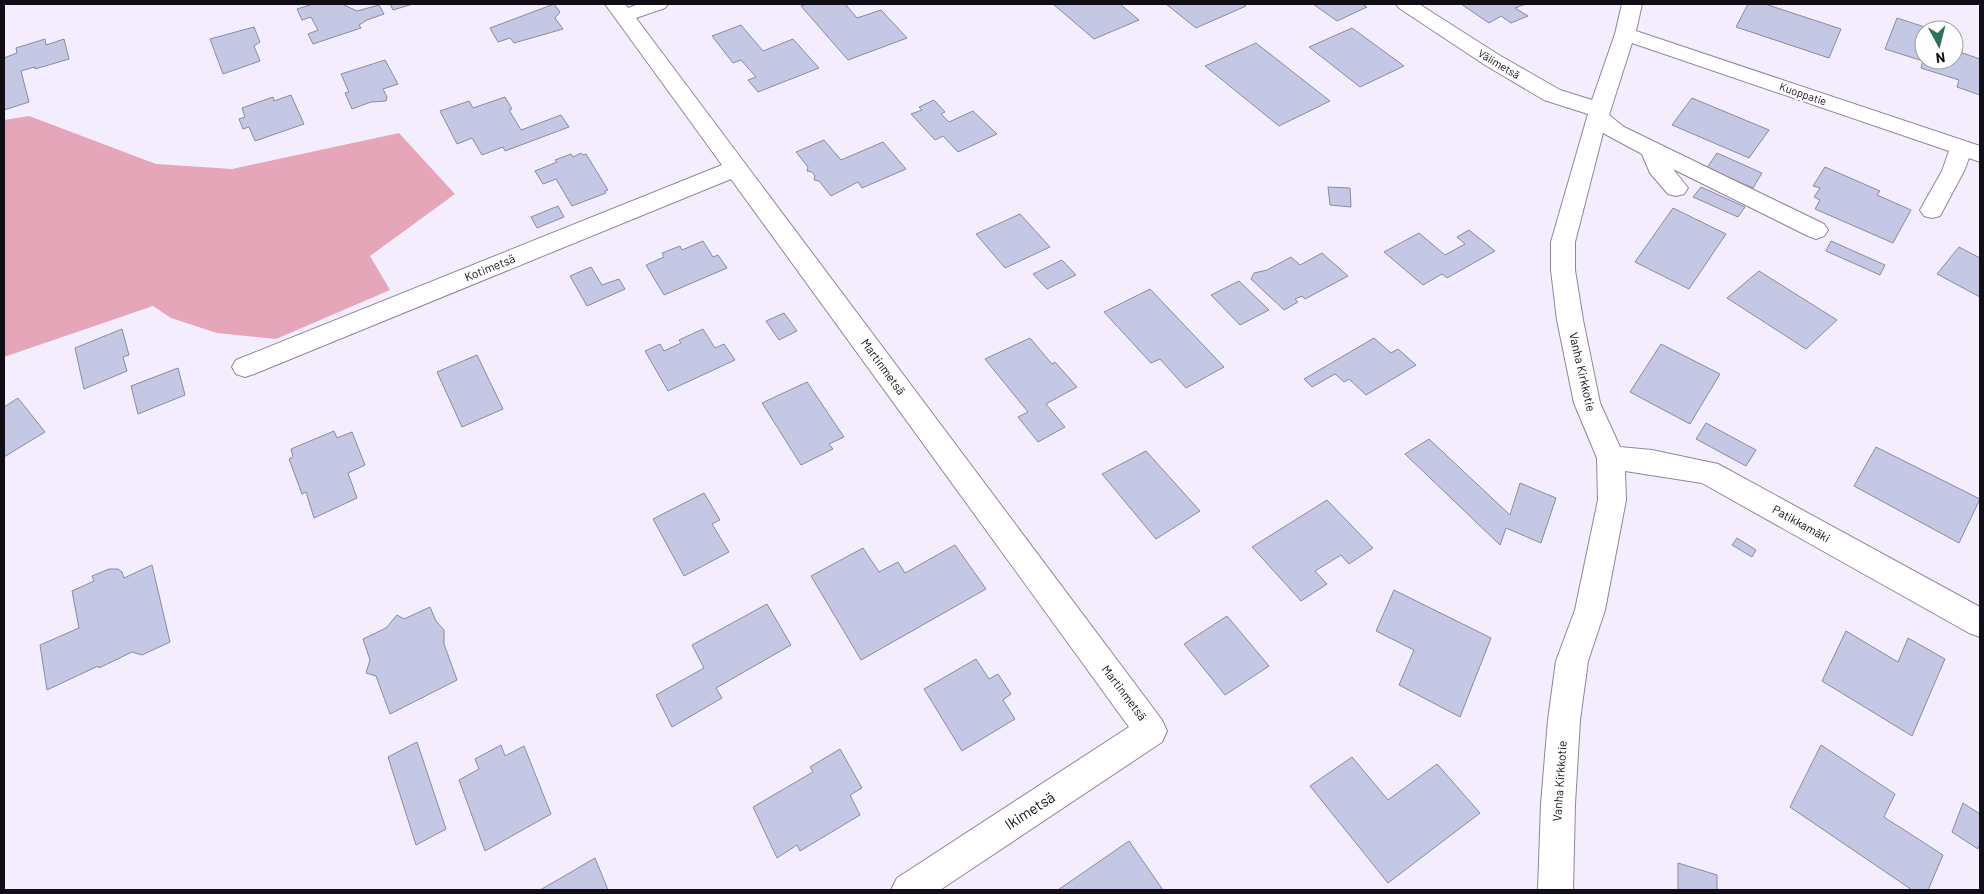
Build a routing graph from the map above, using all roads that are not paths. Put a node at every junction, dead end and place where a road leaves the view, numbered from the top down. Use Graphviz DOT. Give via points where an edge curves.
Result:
graph roads {
  1 [pos="658,4"];
  2 [pos="1406,4"];
  3 [pos="1632,4"];
  4 [pos="619,10"];
  5 [pos="1626,34"];
  6 [pos="1599,114"];
  7 [pos="1652,150"];
  8 [pos="1970,151"];
  9 [pos="736,168"];
  10 [pos="1676,188"];
  11 [pos="1932,210"];
  12 [pos="1816,230"];
  13 [pos="245,367"];
  14 [pos="1611,458"];
  15 [pos="1980,623"];
  16 [pos="1152,731"];
  17 [pos="909,890"];
  18 [pos="1556,890"];
  1 -- 4 [label="street"];
  2 -- 6 [label="street, Välimetsä" via="1552,95"];
  3 -- 5 [label="street, Vanha Kirkkotie"];
  4 -- 9 [label="street, Martinmetsä"];
  5 -- 6 [label="street, Vanha Kirkkotie"];
  5 -- 8 [label="street, Kuoppatie"];
  6 -- 7 [label="street, Välimetsä" via="1616,132"];
  6 -- 14 [label="street, Vanha Kirkkotie" via="1563,242 1563,270 1587,403"];
  7 -- 10 [label="street" via="1658,167"];
  7 -- 12 [label="street, Välimetsä"];
  8 -- 11 [label="street" via="1952,171"];
  9 -- 13 [label="street, Kotimetsä"];
  9 -- 16 [label="street, Martinmetsä"];
  14 -- 15 [label="street, Patikkamäki" via="1708,472"];
  14 -- 18 [label="street, Vanha Kirkkotie" via="1612,500 1607,528 1590,610 1572,661 1564,720"];
  16 -- 17 [label="street, Ikimetsä"];
}
